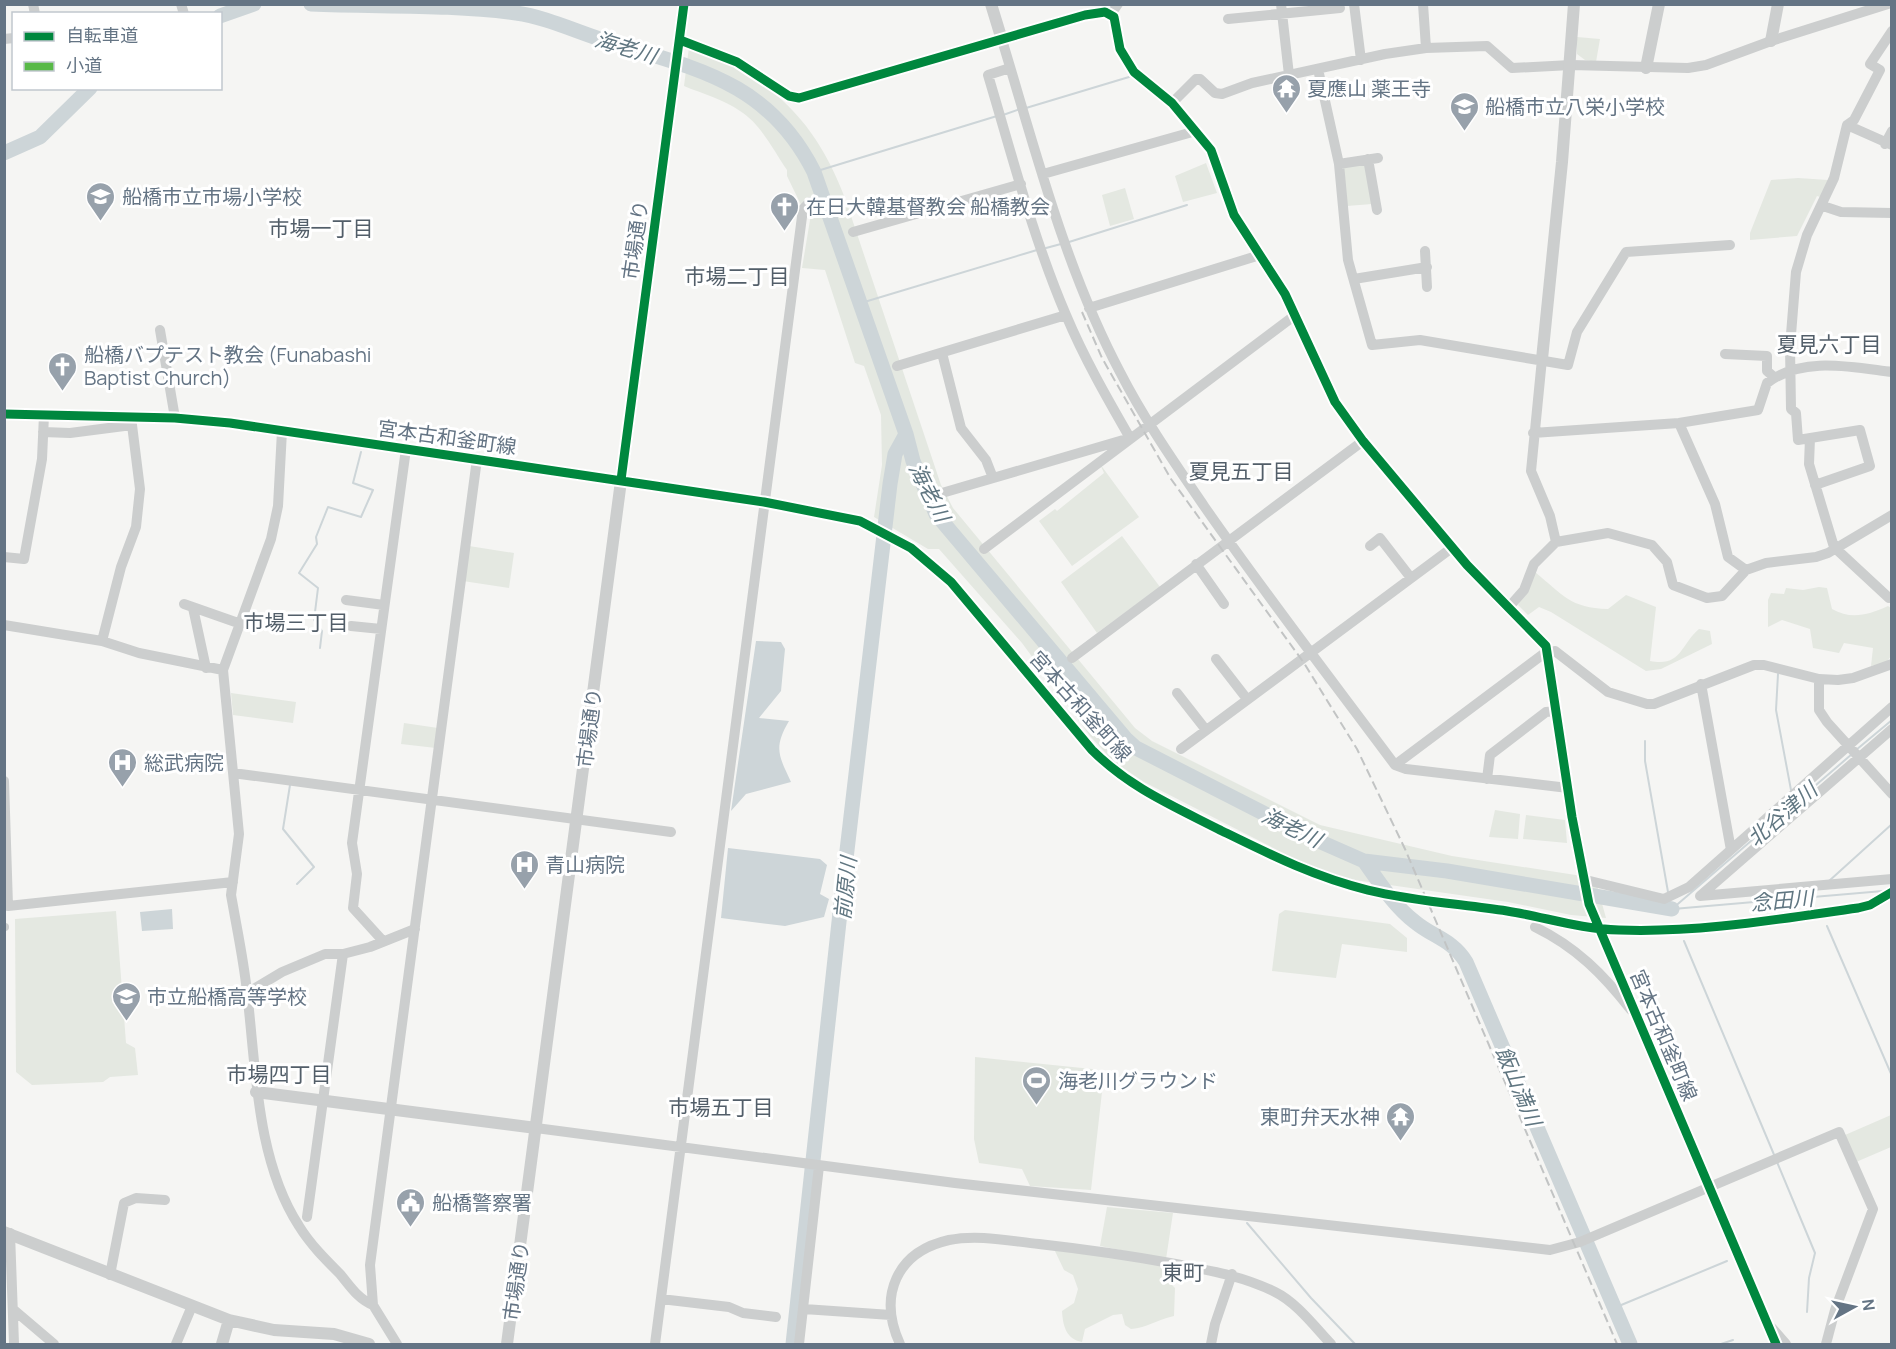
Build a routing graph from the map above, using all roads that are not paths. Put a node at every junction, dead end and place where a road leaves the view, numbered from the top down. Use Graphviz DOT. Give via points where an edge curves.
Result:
graph roads {
  1 [pos="684,4"];
  2 [pos="991,4"];
  3 [pos="1354,4"];
  4 [pos="1423,4"];
  5 [pos="1574,4"];
  6 [pos="1659,4"];
  7 [pos="1778,4"];
  8 [pos="1888,4"];
  9 [pos="1340,8"];
  10 [pos="1869,8"];
  11 [pos="1114,9"];
  12 [pos="1282,10"];
  13 [pos="1228,19"];
  14 [pos="1892,31"];
  15 [pos="680,40"];
  16 [pos="1002,40"];
  17 [pos="1771,40"];
  18 [pos="1426,48"];
  19 [pos="1361,60"];
  20 [pos="1570,64"];
  21 [pos="1010,68"];
  22 [pos="1646,68"];
  23 [pos="1318,69"];
  24 [pos="1289,75"];
  25 [pos="1172,103"];
  26 [pos="1847,125"];
  27 [pos="1196,131"];
  28 [pos="1892,131"];
  29 [pos="1888,144"];
  30 [pos="1339,164"];
  31 [pos="1043,174"];
  32 [pos="1021,184"];
  33 [pos="810,202"];
  34 [pos="1823,206"];
  35 [pos="1377,210"];
  36 [pos="1892,213"];
  37 [pos="853,232"];
  38 [pos="1730,245"];
  39 [pos="1425,250"];
  40 [pos="1260,255"];
  41 [pos="1427,267"];
  42 [pos="1354,279"];
  43 [pos="1427,287"];
  44 [pos="1089,308"];
  45 [pos="1066,315"];
  46 [pos="1294,316"];
  47 [pos="160,330"];
  48 [pos="942,353"];
  49 [pos="1725,354"];
  50 [pos="1542,359"];
  51 [pos="897,366"];
  52 [pos="1790,370"];
  53 [pos="1892,372"];
  54 [pos="1774,377"];
  55 [pos="4,414"];
  56 [pos="44,415"];
  57 [pos="175,418"];
  58 [pos="131,421"];
  59 [pos="1679,423"];
  60 [pos="1149,426"];
  61 [pos="282,431"];
  62 [pos="44,432"];
  63 [pos="1533,433"];
  64 [pos="1130,438"];
  65 [pos="1810,438"];
  66 [pos="1363,441"];
  67 [pos="406,449"];
  68 [pos="477,459"];
  69 [pos="993,478"];
  70 [pos="621,480"];
  71 [pos="1815,485"];
  72 [pos="942,494"];
  73 [pos="764,502"];
  74 [pos="1892,515"];
  75 [pos="1228,541"];
  76 [pos="1556,542"];
  77 [pos="1370,546"];
  78 [pos="1453,547"];
  79 [pos="1834,547"];
  80 [pos="984,549"];
  81 [pos="4,557"];
  82 [pos="1196,564"];
  83 [pos="1746,570"];
  84 [pos="1411,578"];
  85 [pos="1889,598"];
  86 [pos="346,600"];
  87 [pos="1224,604"];
  88 [pos="384,606"];
  89 [pos="1509,607"];
  90 [pos="241,624"];
  91 [pos="4,626"];
  92 [pos="351,626"];
  93 [pos="381,629"];
  94 [pos="102,641"];
  95 [pos="1310,652"];
  96 [pos="1548,652"];
  97 [pos="1072,658"];
  98 [pos="1216,659"];
  99 [pos="1892,664"];
  100 [pos="206,668"];
  101 [pos="223,670"];
  102 [pos="1819,679"];
  103 [pos="1701,684"];
  104 [pos="1177,693"];
  105 [pos="1247,699"];
  106 [pos="1892,707"];
  107 [pos="1557,711"];
  108 [pos="1892,729"];
  109 [pos="1206,730"];
  110 [pos="1181,749"];
  111 [pos="1853,750"];
  112 [pos="1395,765"];
  113 [pos="233,773"];
  114 [pos="1487,779"];
  115 [pos="4,781"];
  116 [pos="1568,788"];
  117 [pos="360,790"];
  118 [pos="1892,794"];
  119 [pos="430,799"];
  120 [pos="577,818"];
  121 [pos="671,832"];
  122 [pos="1731,850"];
  123 [pos="1892,879"];
  124 [pos="233,882"];
  125 [pos="1587,884"];
  126 [pos="1891,893"];
  127 [pos="1535,927"];
  128 [pos="415,929"];
  129 [pos="1600,929"];
  130 [pos="383,941"];
  131 [pos="343,954"];
  132 [pos="248,993"];
  133 [pos="1636,1015"];
  134 [pos="256,1092"];
  135 [pos="321,1100"];
  136 [pos="392,1109"];
  137 [pos="536,1128"];
  138 [pos="680,1146"];
  139 [pos="818,1166"];
  140 [pos="1709,1186"];
  141 [pos="165,1200"];
  142 [pos="307,1217"];
  143 [pos="8,1233"];
  144 [pos="1232,1274"];
  145 [pos="110,1275"];
  146 [pos="661,1299"];
  147 [pos="373,1305"];
  148 [pos="192,1306"];
  149 [pos="804,1309"];
  150 [pos="14,1310"];
  151 [pos="891,1315"];
  152 [pos="776,1317"];
  153 [pos="1765,1318"];
  154 [pos="229,1320"];
  155 [pos="324,1339"];
  156 [pos="14,1344"];
  157 [pos="54,1344"];
  158 [pos="176,1344"];
  159 [pos="222,1344"];
  160 [pos="369,1344"];
  161 [pos="397,1344"];
  162 [pos="507,1344"];
  163 [pos="655,1344"];
  164 [pos="799,1344"];
  165 [pos="900,1344"];
  166 [pos="1211,1344"];
  167 [pos="1331,1344"];
  168 [pos="1776,1344"];
  169 [pos="1786,1344"];
  170 [pos="1826,1344"];
  1 -- 15 [label="street, 市場通り"];
  2 -- 16 [label="street"];
  3 -- 19 [label="street"];
  4 -- 18 [label="street"];
  5 -- 20 [label="street"];
  6 -- 22 [label="street"];
  7 -- 17 [label="street"];
  8 -- 10 [label="street"];
  9 -- 12 [label="street"];
  10 -- 17 [label="street"];
  11 -- 16 [label="street"];
  11 -- 25 [label="street" via="1120,49 1134,72"];
  12 -- 13 [label="street"];
  12 -- 24 [label="street"];
  14 -- 26 [label="street" via="1870,64 1880,70 1854,120"];
  15 -- 16 [label="street" via="737,62 789,96 799,98"];
  15 -- 70 [label="street, 市場通り"];
  16 -- 21 [label="street"];
  17 -- 22 [label="street" via="1706,65"];
  18 -- 19 [label="street"];
  18 -- 20 [label="street" via="1487,46 1512,68"];
  19 -- 23 [label="street"];
  20 -- 22 [label="street"];
  20 -- 50 [label="street"];
  21 -- 31 [label="street"];
  21 -- 32 [label="street" via="988,75"];
  23 -- 24 [label="street"];
  23 -- 30 [label="street"];
  24 -- 25 [label="street" via="1222,94 1196,79"];
  25 -- 27 [label="street"];
  26 -- 29 [label="street"];
  26 -- 34 [label="street"];
  27 -- 31 [label="street"];
  27 -- 40 [label="street" via="1211,150 1234,215"];
  28 -- 29 [label="street"];
  30 -- 35 [label="street" via="1373,159"];
  30 -- 42 [label="street" via="1345,239"];
  31 -- 44 [label="street"];
  32 -- 37 [label="street"];
  32 -- 45 [label="street"];
  33 -- 73 [label="street" via="803,209"];
  34 -- 36 [label="street" via="1841,212"];
  34 -- 52 [label="street" via="1807,235 1798,263"];
  38 -- 50 [label="street" via="1626,252 1572,341 1569,363"];
  39 -- 41 [label="street"];
  40 -- 44 [label="street"];
  40 -- 46 [label="street"];
  41 -- 42 [label="street"];
  41 -- 43 [label="street"];
  42 -- 50 [label="street" via="1372,345 1420,340"];
  44 -- 60 [label="street"];
  45 -- 48 [label="street"];
  45 -- 64 [label="street"];
  46 -- 60 [label="street"];
  46 -- 66 [label="street" via="1330,393"];
  47 -- 57 [label="street"];
  48 -- 51 [label="street"];
  48 -- 69 [label="street" via="961,428 986,460"];
  49 -- 54 [label="street" via="1767,356 1767,371"];
  50 -- 63 [label="street"];
  52 -- 53 [label="street" via="1832,365"];
  52 -- 54 [label="street"];
  52 -- 65 [label="street" via="1791,409 1796,413 1798,440"];
  54 -- 59 [label="street" via="1767,383 1758,410"];
  55 -- 56 [label="street, 宮本古和釜町線"];
  56 -- 58 [label="street, 宮本古和釜町線"];
  56 -- 62 [label="street"];
  57 -- 58 [label="street, 宮本古和釜町線"];
  57 -- 61 [label="street, 宮本古和釜町線"];
  58 -- 62 [label="street" via="70,433"];
  58 -- 94 [label="street" via="140,489 136,527"];
  59 -- 63 [label="street"];
  59 -- 83 [label="street" via="1712,495 1728,556"];
  60 -- 64 [label="street"];
  60 -- 75 [label="street"];
  61 -- 67 [label="street, 宮本古和釜町線"];
  61 -- 90 [label="street" via="278,506 270,543"];
  62 -- 81 [label="street" via="24,559"];
  63 -- 76 [label="street" via="1531,471"];
  64 -- 69 [label="street"];
  64 -- 80 [label="street"];
  65 -- 71 [label="street" via="1809,464"];
  65 -- 71 [label="street" via="1860,430 1870,466"];
  66 -- 75 [label="street"];
  66 -- 78 [label="street"];
  67 -- 68 [label="street, 宮本古和釜町線"];
  67 -- 88 [label="street"];
  68 -- 70 [label="street, 宮本古和釜町線"];
  68 -- 119 [label="street"];
  69 -- 72 [label="street"];
  70 -- 73 [label="street, 宮本古和釜町線"];
  70 -- 120 [label="street, 市場通り"];
  71 -- 79 [label="street"];
  73 -- 129 [label="street, 宮本古和釜町線" via="839,516 884,533 927,561 951,582 1092,750 1118,775 1143,791 1283,862 1323,877 1382,893"];
  73 -- 138 [label="street"];
  74 -- 79 [label="street"];
  75 -- 82 [label="street"];
  75 -- 95 [label="street"];
  76 -- 83 [label="street" via="1608,533 1638,539 1662,555 1673,585 1707,598 1725,595"];
  76 -- 89 [label="street" via="1534,564 1524,590"];
  77 -- 84 [label="street" via="1380,538"];
  78 -- 84 [label="street"];
  78 -- 89 [label="street" via="1474,574"];
  79 -- 83 [label="street" via="1816,557 1766,563"];
  79 -- 85 [label="street"];
  82 -- 87 [label="street"];
  82 -- 97 [label="street"];
  84 -- 95 [label="street"];
  86 -- 88 [label="street"];
  88 -- 93 [label="street"];
  89 -- 96 [label="street" via="1539,636"];
  90 -- 100 [label="street" via="188,606"];
  90 -- 101 [label="street"];
  91 -- 94 [label="street"];
  92 -- 93 [label="street"];
  93 -- 117 [label="street"];
  94 -- 100 [label="street"];
  95 -- 105 [label="street"];
  95 -- 112 [label="street"];
  96 -- 103 [label="street" via="1559,653 1608,692 1647,704"];
  96 -- 107 [label="street, 宮本古和釜町線"];
  96 -- 112 [label="street"];
  98 -- 105 [label="street"];
  99 -- 102 [label="street" via="1853,678"];
  100 -- 101 [label="street"];
  101 -- 113 [label="street"];
  102 -- 103 [label="street" via="1764,664"];
  102 -- 111 [label="street" via="1819,710"];
  103 -- 122 [label="street"];
  104 -- 109 [label="street"];
  105 -- 109 [label="street"];
  106 -- 111 [label="street"];
  107 -- 114 [label="street" via="1546,712 1490,755"];
  107 -- 116 [label="street, 宮本古和釜町線"];
  108 -- 111 [label="street"];
  109 -- 110 [label="street"];
  111 -- 118 [label="street"];
  111 -- 122 [label="street"];
  111 -- 123 [label="street" via="1700,896"];
  112 -- 114 [label="street"];
  113 -- 117 [label="street"];
  113 -- 124 [label="street" via="239,834"];
  114 -- 116 [label="street"];
  115 -- 124 [label="street" via="8,906"];
  116 -- 125 [label="street, 宮本古和釜町線"];
  117 -- 119 [label="street"];
  117 -- 130 [label="street" via="352,843 357,874 353,908"];
  119 -- 120 [label="street"];
  119 -- 128 [label="street"];
  120 -- 121 [label="street"];
  120 -- 137 [label="street, 市場通り"];
  122 -- 125 [label="street" via="1689,887 1664,899"];
  124 -- 132 [label="street" via="233,906"];
  125 -- 129 [label="street, 宮本古和釜町線" via="1589,904"];
  126 -- 129 [label="street" via="1858,908 1751,922 1681,929"];
  127 -- 133 [label="street" via="1590,963"];
  128 -- 130 [label="street"];
  128 -- 136 [label="street"];
  129 -- 133 [label="street, 宮本古和釜町線"];
  130 -- 131 [label="street"];
  131 -- 132 [label="street" via="325,954 282,972"];
  131 -- 135 [label="street"];
  132 -- 134 [label="street"];
  133 -- 140 [label="street, 宮本古和釜町線"];
  134 -- 135 [label="street"];
  134 -- 147 [label="street" via="266,1143 294,1218 321,1256 363,1301"];
  135 -- 136 [label="street"];
  135 -- 142 [label="street"];
  136 -- 137 [label="street"];
  136 -- 147 [label="street" via="370,1265"];
  137 -- 138 [label="street"];
  137 -- 162 [label="street, 市場通り"];
  138 -- 139 [label="street"];
  138 -- 146 [label="street"];
  139 -- 140 [label="street" via="1550,1250"];
  139 -- 149 [label="street"];
  140 -- 153 [label="street, 宮本古和釜町線"];
  140 -- 170 [label="street" via="1839,1132 1873,1209"];
  141 -- 145 [label="street" via="136,1198 124,1203"];
  143 -- 145 [label="street"];
  143 -- 150 [label="street"];
  144 -- 151 [label="street" via="1095,1250 973,1237 949,1240 921,1250 908,1260 893,1281"];
  144 -- 166 [label="street"];
  144 -- 167 [label="street" via="1278,1293"];
  145 -- 148 [label="street"];
  146 -- 152 [label="street"];
  146 -- 163 [label="street"];
  147 -- 161 [label="street"];
  148 -- 154 [label="street"];
  148 -- 158 [label="street"];
  149 -- 151 [label="street"];
  149 -- 164 [label="street"];
  150 -- 156 [label="street"];
  150 -- 157 [label="street"];
  151 -- 165 [label="street"];
  153 -- 168 [label="street, 宮本古和釜町線"];
  153 -- 169 [label="street"];
  154 -- 155 [label="street"];
  154 -- 159 [label="street"];
  155 -- 160 [label="street"];
}
